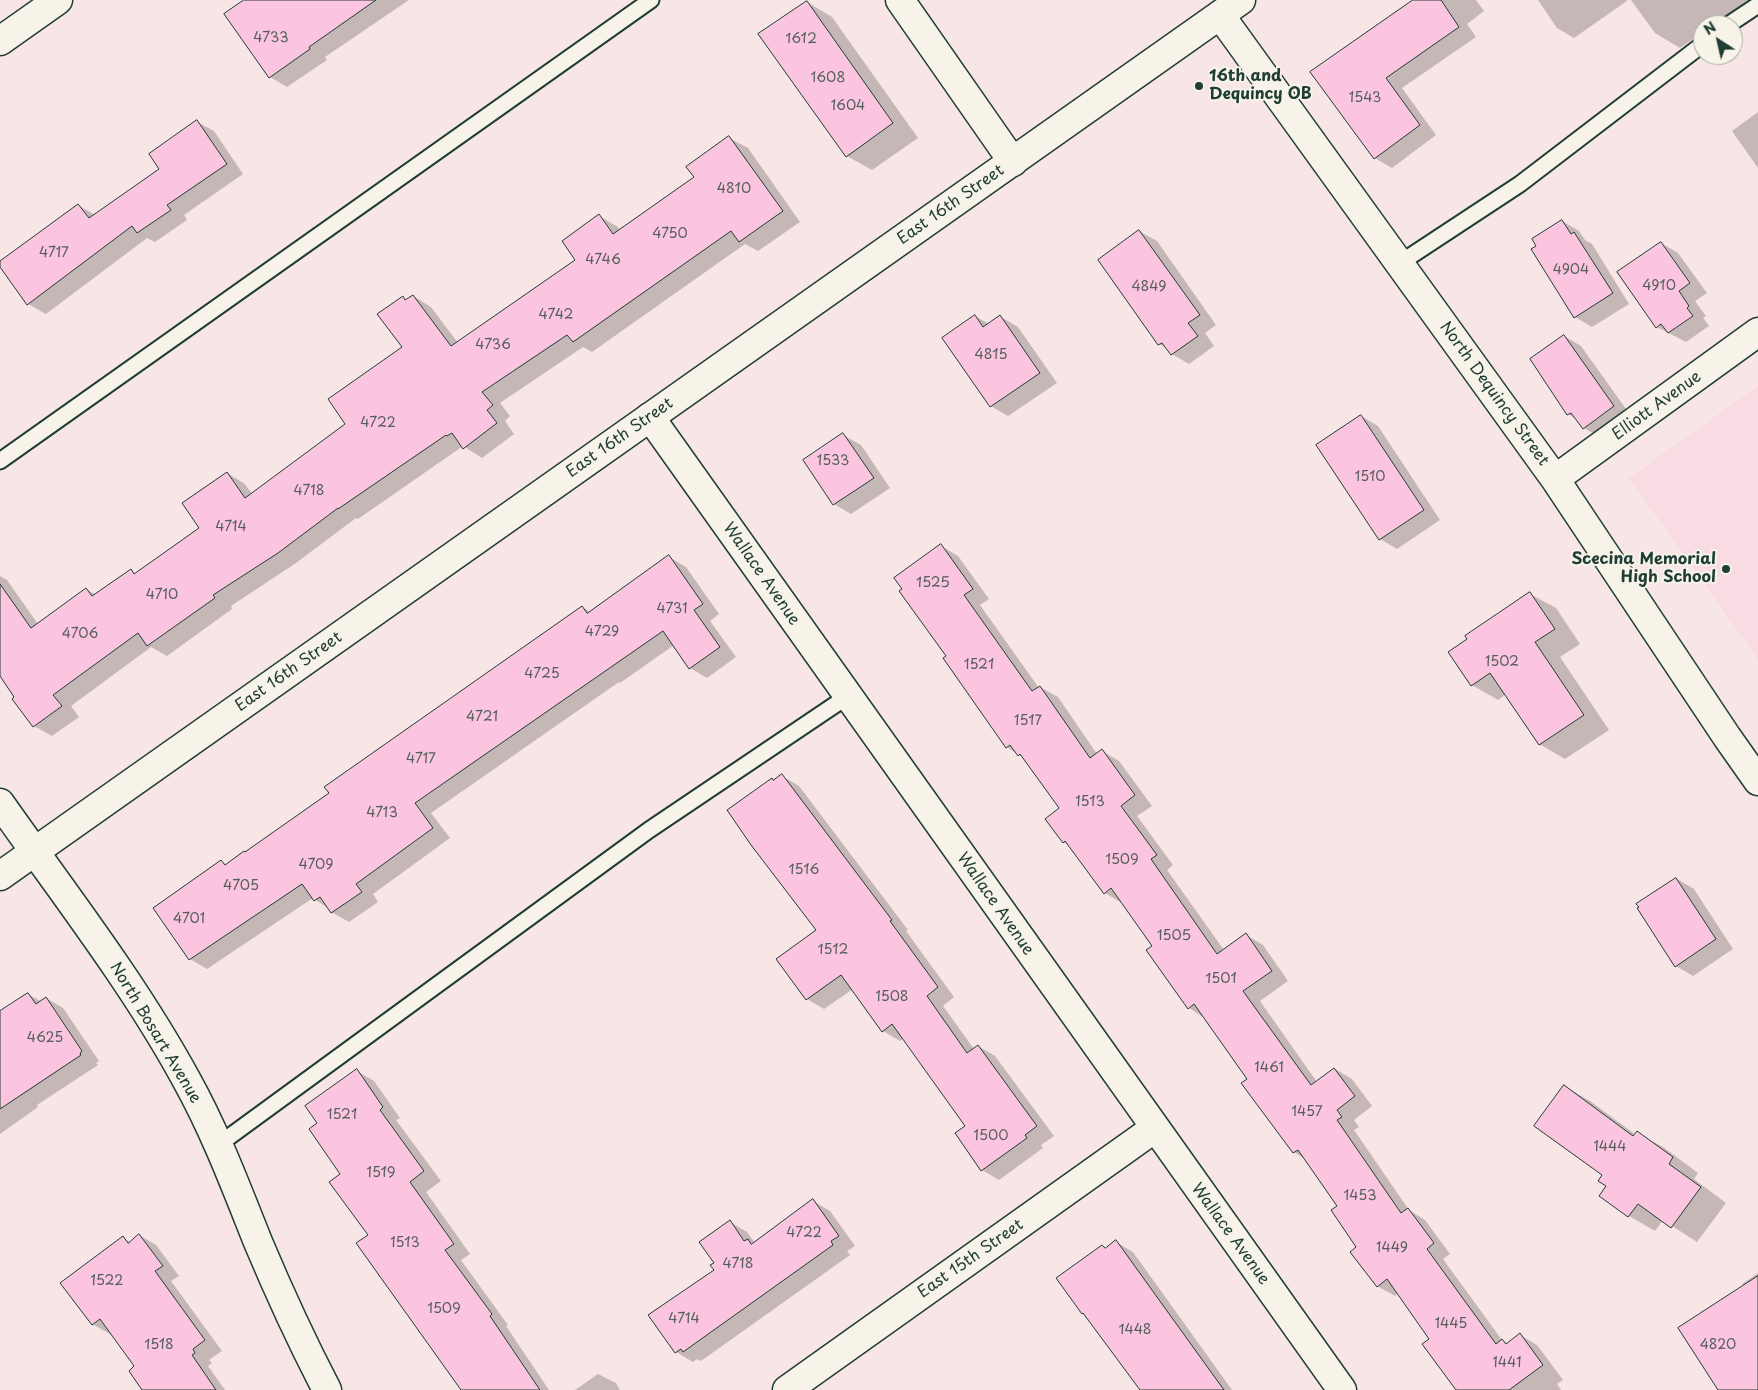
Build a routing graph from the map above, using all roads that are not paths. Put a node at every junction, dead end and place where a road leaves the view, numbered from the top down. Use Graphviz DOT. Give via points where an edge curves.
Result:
graph roads {
  1 [pos="58,0"];
  2 [pos="651,0"];
  3 [pos="900,0"];
  4 [pos="1758,5"];
  5 [pos="1230,7"];
  6 [pos="1743,15"];
  7 [pos="0,41"];
  8 [pos="1693,52"];
  9 [pos="1013,162"];
  10 [pos="1400,263"];
  11 [pos="1758,332"];
  12 [pos="650,417"];
  13 [pos="0,461"];
  14 [pos="1555,479"];
  15 [pos="848,696"];
  16 [pos="1758,781"];
  17 [pos="0,803"];
  18 [pos="34,851"];
  19 [pos="0,876"];
  20 [pos="1155,1128"];
  21 [pos="218,1145"];
  22 [pos="327,1390"];
  23 [pos="787,1390"];
  24 [pos="1342,1390"];
  1 -- 7 [label="street"];
  2 -- 13 [label="lane"];
  3 -- 9 [label="street"];
  4 -- 6 [label="lane"];
  5 -- 9 [label="street, East 16th Street"];
  5 -- 10 [label="street, North Dequincy Street"];
  8 -- 10 [label="lane" via="1520,184"];
  9 -- 12 [label="street, East 16th Street"];
  10 -- 14 [label="street, North Dequincy Street"];
  11 -- 14 [label="street, Elliott Avenue"];
  12 -- 15 [label="street, Wallace Avenue"];
  12 -- 18 [label="street, East 16th Street"];
  14 -- 16 [label="street, North Dequincy Street"];
  15 -- 20 [label="street, Wallace Avenue"];
  15 -- 21 [label="lane" via="648,830"];
  17 -- 18 [label="street, North Bosart Avenue"];
  18 -- 19 [label="street, East 16th Street"];
  18 -- 21 [label="street, North Bosart Avenue" via="131,989 168,1048"];
  20 -- 23 [label="street, East 15th Street"];
  20 -- 24 [label="street, Wallace Avenue"];
  21 -- 22 [label="street, North Bosart Avenue" via="298,1332"];
}
